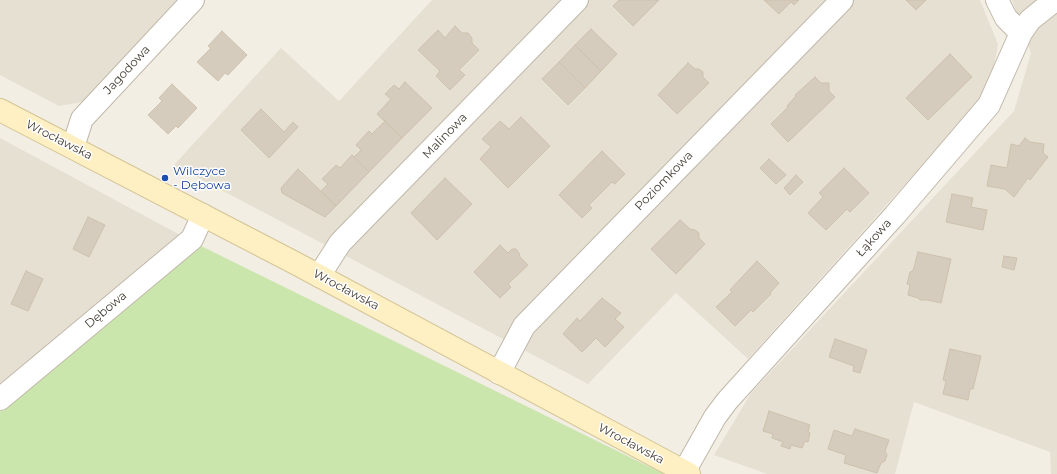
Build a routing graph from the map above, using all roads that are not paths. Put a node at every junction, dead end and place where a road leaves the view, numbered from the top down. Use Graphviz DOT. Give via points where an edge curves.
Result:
graph roads {
  1 [pos="193,0"];
  2 [pos="577,0"];
  3 [pos="842,0"];
  4 [pos="997,0"];
  5 [pos="1055,0"];
  6 [pos="1022,33"];
  7 [pos="0,110"];
  8 [pos="73,147"];
  9 [pos="203,215"];
  10 [pos="319,276"];
  11 [pos="499,373"];
  12 [pos="0,399"];
  13 [pos="687,473"];
  1 -- 8 [label="street, Jagodowa" via="82,119"];
  2 -- 10 [label="street, Malinowa" via="340,243"];
  3 -- 11 [label="street, Poziomkowa" via="524,326"];
  4 -- 6 [label="street" via="1006,18"];
  5 -- 6 [label="street, Łąkowa" via="1030,20"];
  6 -- 13 [label="street, Łąkowa" via="989,104 895,215 726,401 715,417"];
  7 -- 8 [label="street, Wrocławska"];
  8 -- 9 [label="street, Wrocławska"];
  9 -- 10 [label="street, Wrocławska"];
  9 -- 12 [label="street, Dębowa" via="192,239"];
  10 -- 11 [label="street, Wrocławska"];
  11 -- 13 [label="street, Wrocławska"];
}
